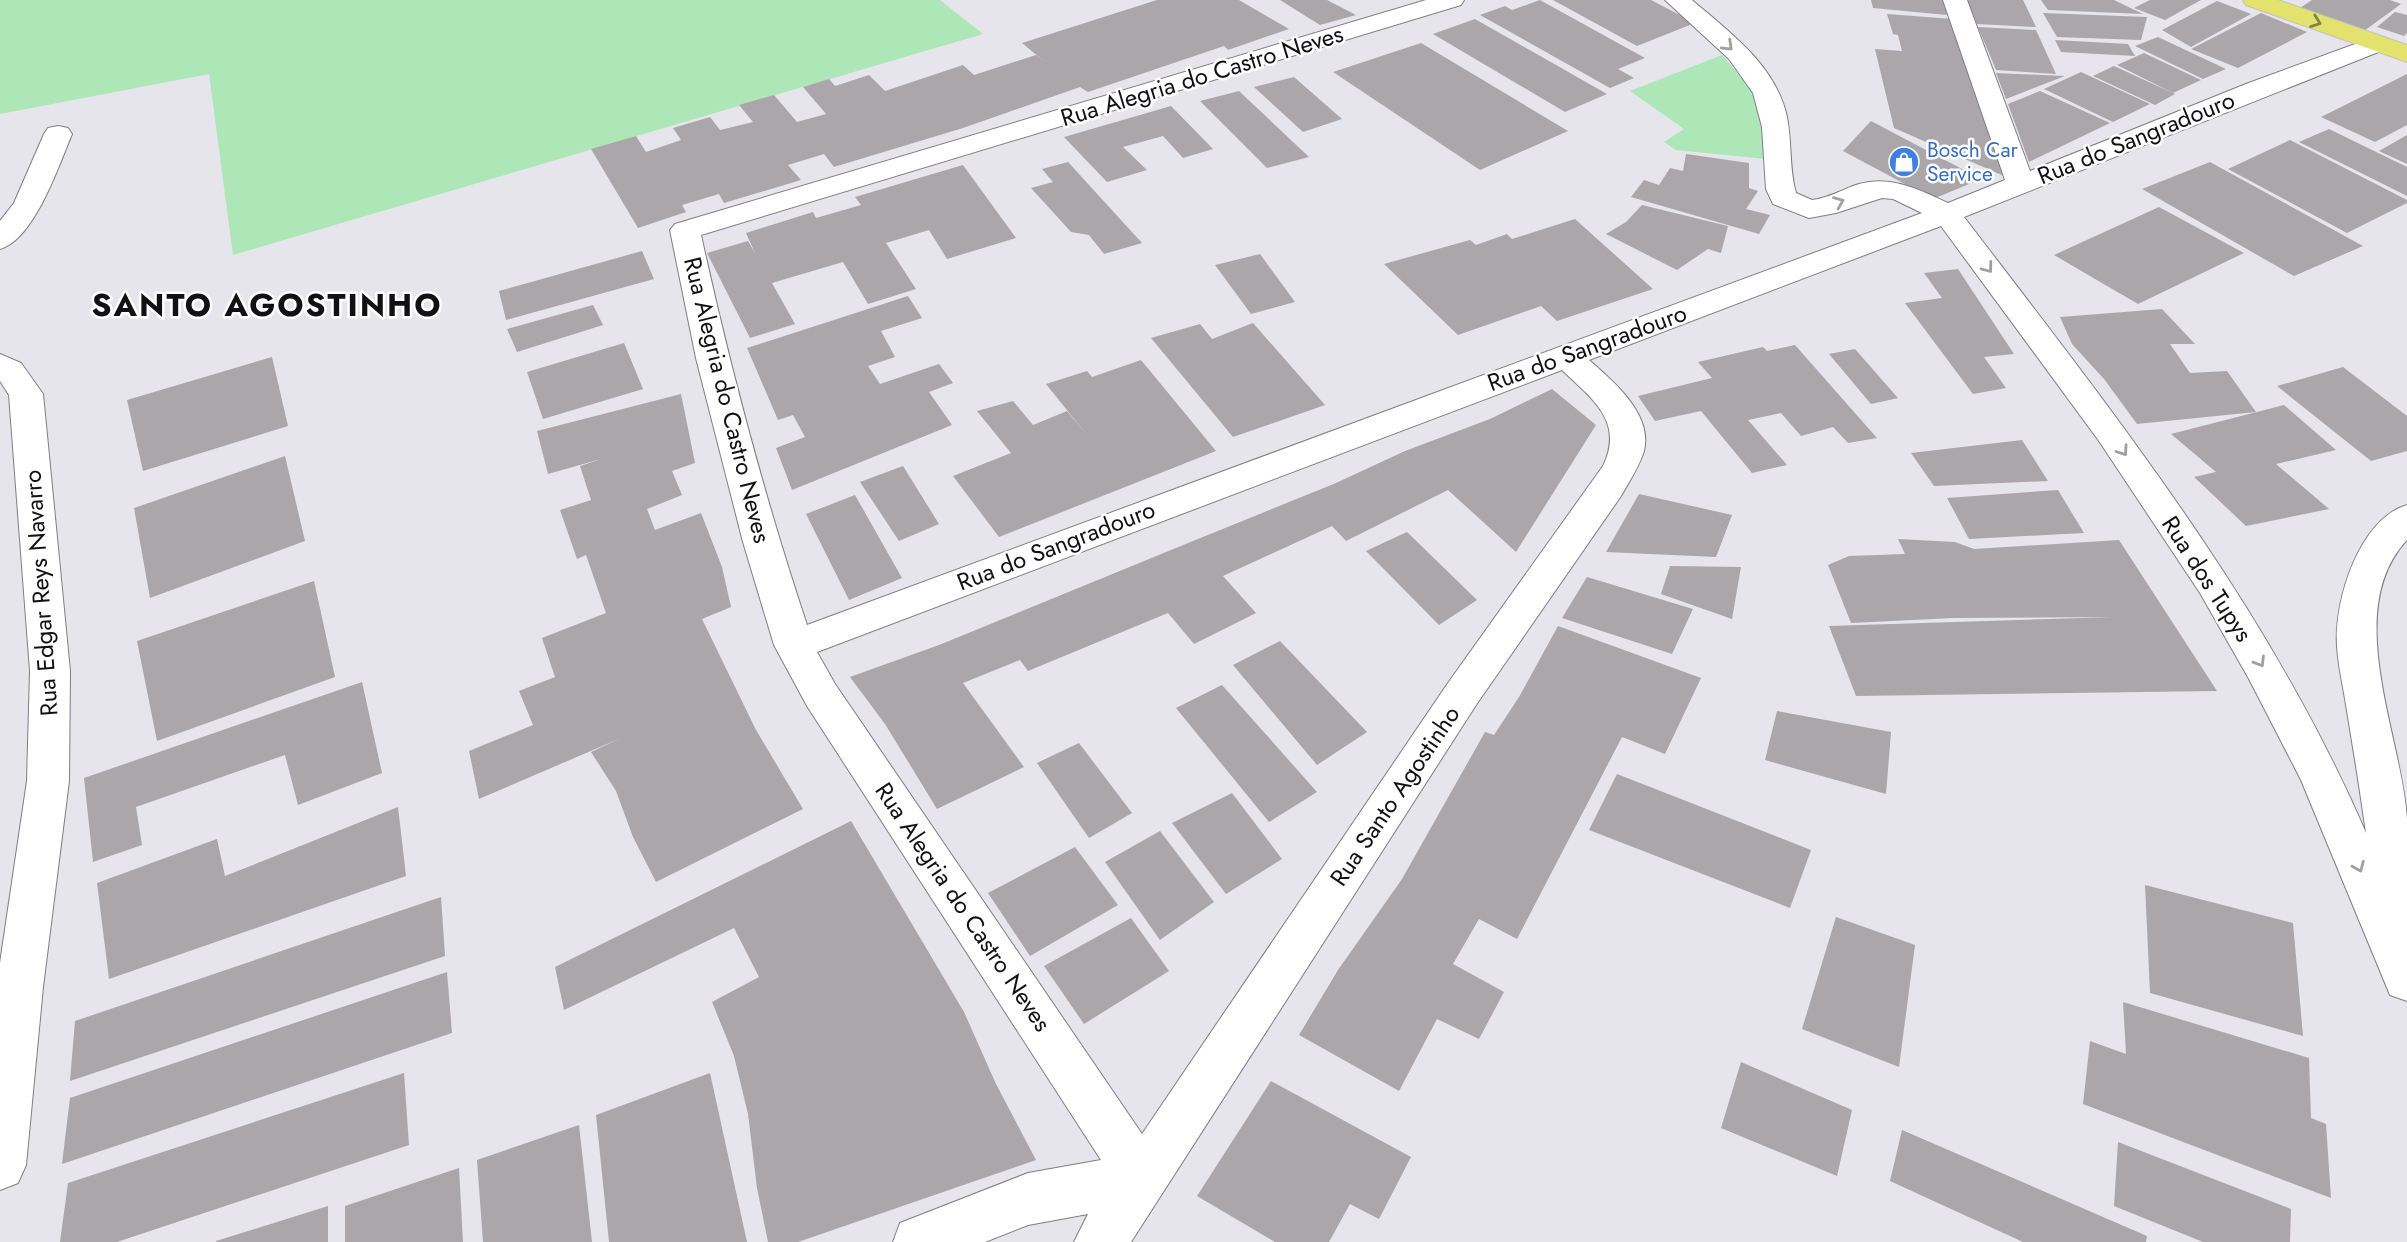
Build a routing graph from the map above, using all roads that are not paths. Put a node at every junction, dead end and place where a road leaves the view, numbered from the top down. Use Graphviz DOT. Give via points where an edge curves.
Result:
graph roads {
  1 [pos="1362,0"];
  2 [pos="1452,0"];
  3 [pos="1677,0"];
  4 [pos="1955,0"];
  5 [pos="2255,0"];
  6 [pos="1395,18"];
  7 [pos="2377,44"];
  8 [pos="2407,54"];
  9 [pos="58,134"];
  10 [pos="2021,185"];
  11 [pos="1947,214"];
  12 [pos="0,240"];
  13 [pos="1566,356"];
  14 [pos="0,364"];
  15 [pos="2407,518"];
  16 [pos="794,645"];
  17 [pos="2407,946"];
  18 [pos="2407,980"];
  19 [pos="0,1166"];
  20 [pos="1142,1178"];
  21 [pos="919,1242"];
  22 [pos="1100,1242"];
  1 -- 6 [label="street"];
  2 -- 6 [label="street, Rua Alegria do Castro Neves"];
  3 -- 11 [label="street, one-way" via="1752,71 1767,94 1783,198 1809,209 1882,189 1900,192"];
  4 -- 10 [label="street"];
  5 -- 7 [label="main road, one-way"];
  6 -- 16 [label="street, Rua Alegria do Castro Neves" via="685,230 712,358"];
  7 -- 8 [label="main road"];
  7 -- 10 [label="street, Rua do Sangradouro"];
  9 -- 12 [label="street" via="28,205"];
  10 -- 11 [label="street, Rua do Sangradouro"];
  11 -- 13 [label="street, Rua do Sangradouro"];
  11 -- 18 [label="street, Rua dos Tupys, one-way" via="2111,433 2213,583 2322,779"];
  13 -- 16 [label="street, Rua do Sangradouro"];
  13 -- 20 [label="street, Rua Santo Agostinho" via="1626,421 1628,443 1621,464 1462,694"];
  14 -- 19 [label="street, Rua Edgar Reys Navarro" via="26,394 50,671 48,781"];
  15 -- 17 [label="street" via="2378,548 2362,592 2356,643"];
  16 -- 20 [label="street, Rua Alegria do Castro Neves" via="821,695"];
  20 -- 21 [label="street" via="1028,1199"];
  20 -- 22 [label="street, Rua Santo Agostinho"];
}
